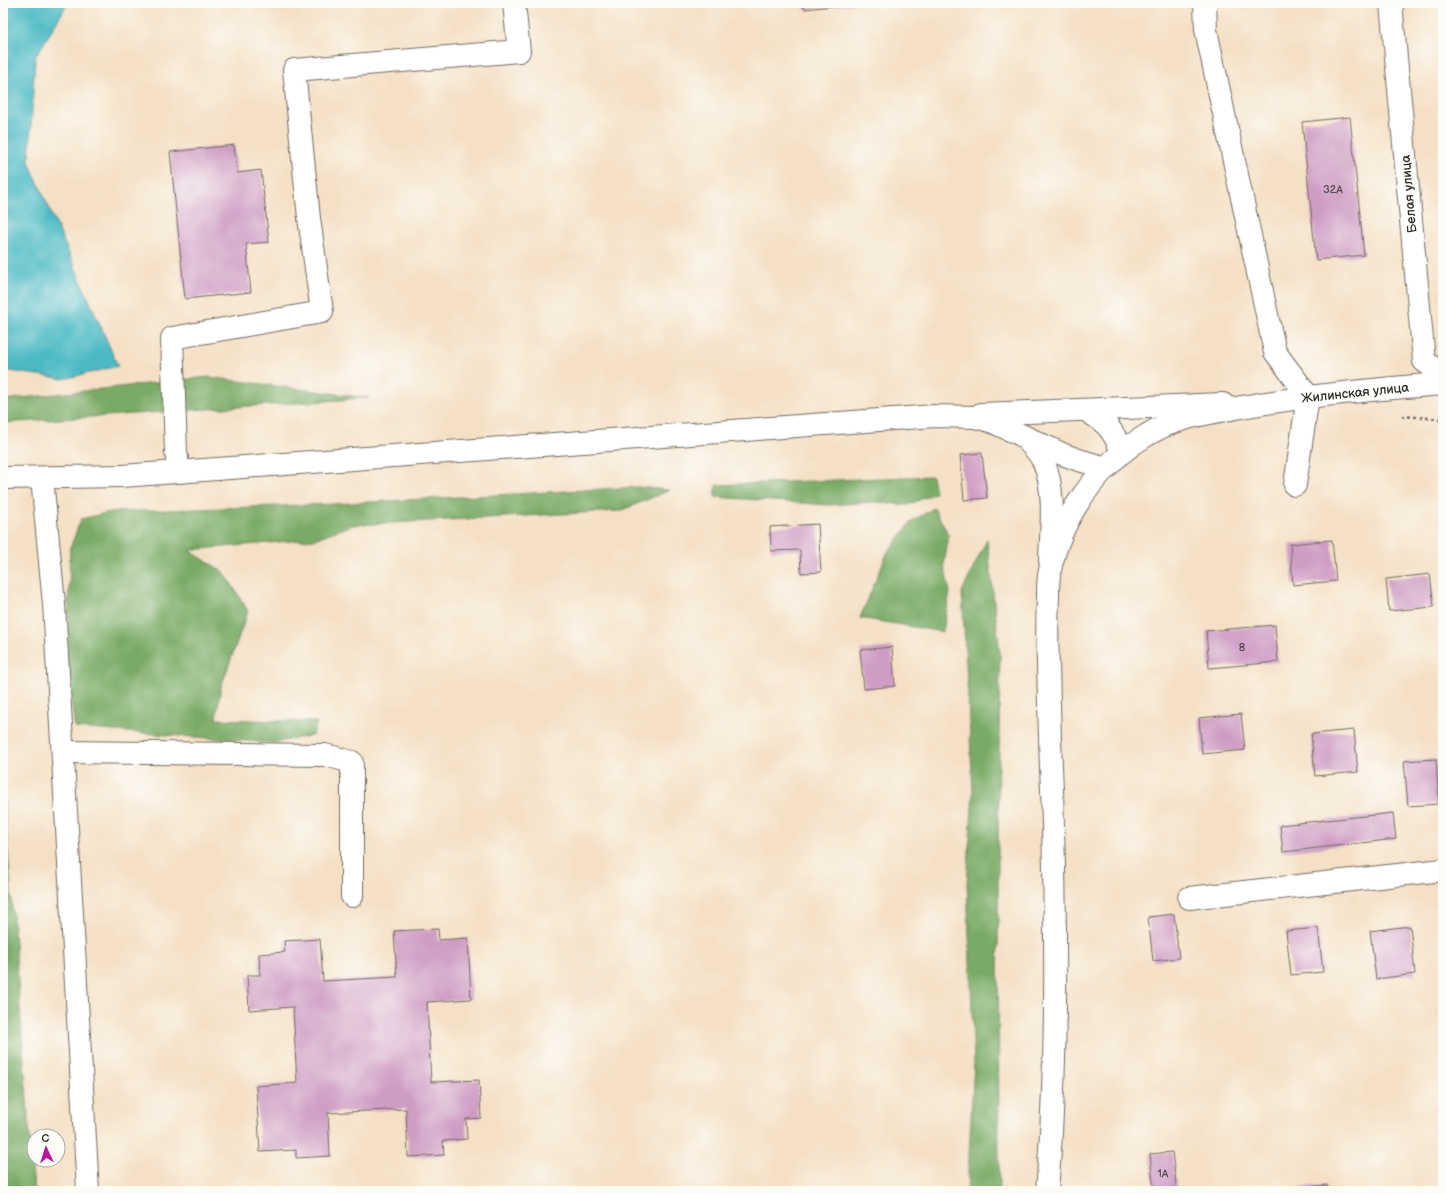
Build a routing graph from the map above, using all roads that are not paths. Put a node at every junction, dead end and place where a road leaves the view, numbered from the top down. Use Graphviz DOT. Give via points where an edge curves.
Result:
graph roads {
  1 [pos="514,3"];
  2 [pos="1205,3"];
  3 [pos="1391,3"];
  4 [pos="1443,375"];
  5 [pos="1443,384"];
  6 [pos="1308,396"];
  7 [pos="1268,402"];
  8 [pos="1085,410"];
  9 [pos="943,416"];
  10 [pos="1009,428"];
  11 [pos="1122,452"];
  12 [pos="1106,468"];
  13 [pos="179,472"];
  14 [pos="3,478"];
  15 [pos="42,478"];
  16 [pos="1295,485"];
  17 [pos="1049,575"];
  18 [pos="64,752"];
  19 [pos="1443,870"];
  20 [pos="352,896"];
  21 [pos="1189,898"];
  22 [pos="88,1191"];
  23 [pos="1048,1191"];
  1 -- 13 [label="street" via="519,51 294,70 309,218 322,312 172,338"];
  2 -- 6 [label="street" via="1206,30 1275,352"];
  3 -- 4 [label="street, Белая улица" via="1424,361"];
  5 -- 6 [label="street, Жилинская улица"];
  6 -- 7 [label="street, Жилинская улица"];
  6 -- 16 [label="street"];
  7 -- 8 [label="street"];
  7 -- 11 [label="street" via="1171,423 1147,434"];
  8 -- 9 [label="street"];
  8 -- 11 [label="street" via="1107,424"];
  9 -- 10 [label="street" via="975,417"];
  9 -- 13 [label="street"];
  10 -- 12 [label="street" via="1062,454"];
  10 -- 17 [label="street" via="1024,437 1035,449 1048,476 1051,517"];
  11 -- 12 [label="street"];
  12 -- 17 [label="street" via="1094,481 1063,530"];
  13 -- 15 [label="street"];
  14 -- 15 [label="street"];
  15 -- 18 [label="street"];
  17 -- 23 [label="street" via="1046,626 1056,989"];
  18 -- 20 [label="street" via="325,755 352,762"];
  18 -- 22 [label="street"];
  19 -- 21 [label="street"];
}
